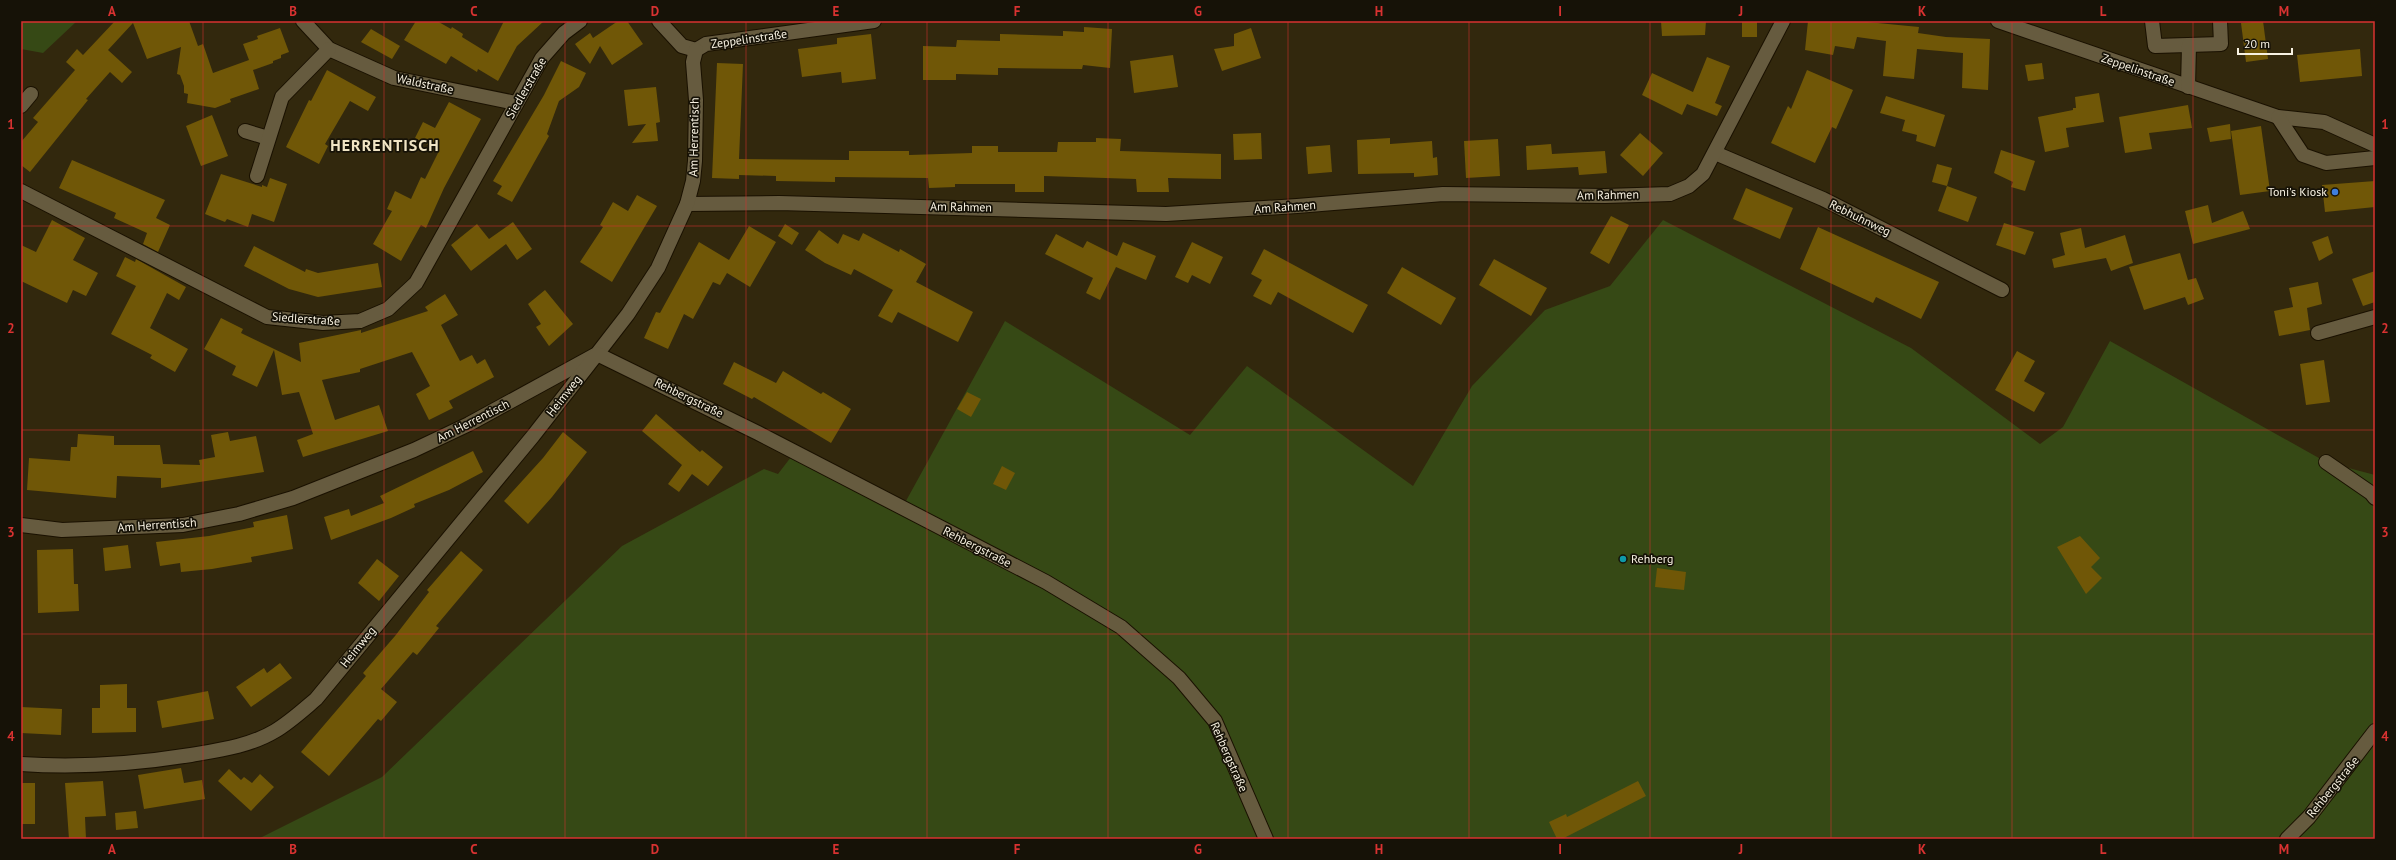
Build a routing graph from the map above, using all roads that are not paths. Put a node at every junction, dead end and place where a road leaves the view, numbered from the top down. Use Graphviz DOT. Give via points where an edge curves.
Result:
graph roads {
  1 [pos="303,21"];
  2 [pos="580,21"];
  3 [pos="659,21"];
  4 [pos="874,21"];
  5 [pos="1783,21"];
  6 [pos="1998,21"];
  7 [pos="2152,21"];
  8 [pos="2220,21"];
  9 [pos="2189,45"];
  10 [pos="329,49"];
  11 [pos="696,50"];
  12 [pos="2188,87"];
  13 [pos="31,94"];
  14 [pos="516,103"];
  15 [pos="21,106"];
  16 [pos="2278,117"];
  17 [pos="245,131"];
  18 [pos="268,138"];
  19 [pos="2375,145"];
  20 [pos="1715,153"];
  21 [pos="2375,158"];
  22 [pos="257,176"];
  23 [pos="21,190"];
  24 [pos="687,204"];
  25 [pos="2002,290"];
  26 [pos="2375,317"];
  27 [pos="2318,332"];
  28 [pos="597,354"];
  29 [pos="2326,462"];
  30 [pos="2375,498"];
  31 [pos="21,525"];
  32 [pos="2375,731"];
  33 [pos="21,764"];
  34 [pos="1266,839"];
  35 [pos="2287,839"];
  1 -- 10 [label="street, Waldstraße"];
  2 -- 14 [label="street, Siedlerstraße" via="564,33 542,58"];
  3 -- 11 [label="street" via="682,46"];
  4 -- 11 [label="street, Zeppelinstraße" via="706,44"];
  5 -- 20 [label="street, Am Rahmen"];
  6 -- 12 [label="street, Zeppelinstraße"];
  7 -- 9 [label="street" via="2155,46"];
  8 -- 9 [label="street" via="2221,44"];
  9 -- 12 [label="street"];
  10 -- 14 [label="street, Waldstraße" via="394,78"];
  10 -- 18 [label="street" via="282,97"];
  11 -- 24 [label="street, Am Herrentisch" via="693,62 696,100 695,161"];
  12 -- 16 [label="street, Zeppelinstraße"];
  13 -- 15 [label="street"];
  14 -- 23 [label="street, Siedlerstraße" via="416,283 388,309 360,321 323,323 267,317"];
  16 -- 19 [label="street, Zeppelinstraße" via="2324,122"];
  16 -- 21 [label="street" via="2303,155 2326,163"];
  17 -- 18 [label="street"];
  18 -- 22 [label="street"];
  20 -- 24 [label="street, Am Rahmen" via="1703,174 1689,186 1670,194 1443,194 1166,214 780,203"];
  20 -- 25 [label="street, Rebhuhnweg" via="1823,199"];
  24 -- 28 [label="street, Am Herrentisch" via="658,268 628,314"];
  26 -- 27 [label="street"];
  28 -- 31 [label="street, Am Herrentisch" via="469,424 414,450 293,498 239,514 183,526 62,530"];
  28 -- 33 [label="street, Heimweg" via="533,436 316,699 276,731 253,742 158,760 118,765"];
  28 -- 34 [label="street, Rehbergstraße" via="758,433 1046,582 1121,627 1179,678 1215,721"];
  29 -- 30 [label="street" via="2365,488"];
  32 -- 35 [label="street, Rehbergstraße" via="2309,816"];
}
